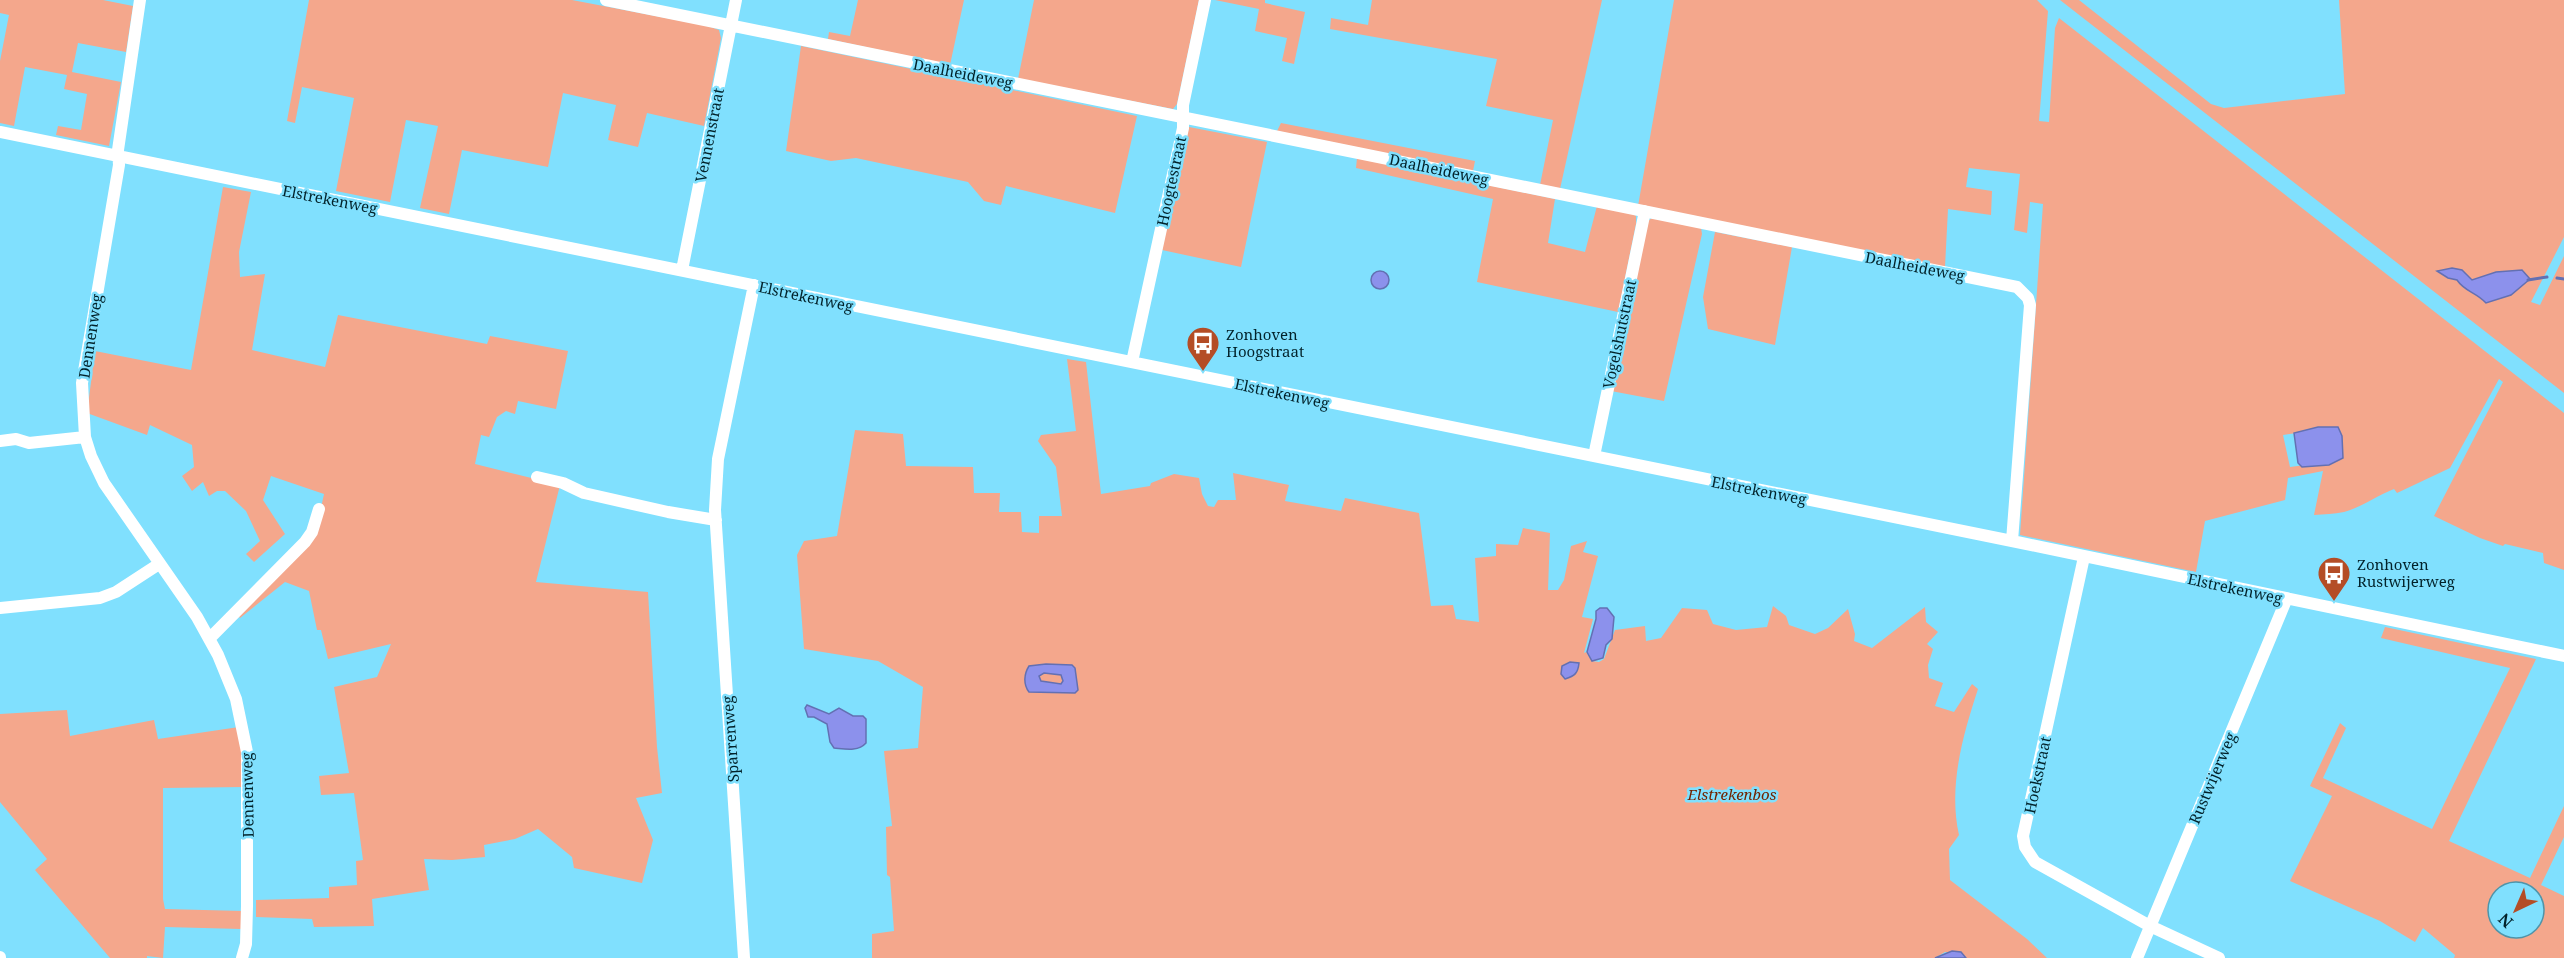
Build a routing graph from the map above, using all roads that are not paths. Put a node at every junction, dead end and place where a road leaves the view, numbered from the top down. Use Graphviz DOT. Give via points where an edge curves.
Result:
graph roads {
  1 [pos="140,0"];
  2 [pos="606,0"];
  3 [pos="736,0"];
  4 [pos="1205,0"];
  5 [pos="730,26"];
  6 [pos="1182,117"];
  7 [pos="0,132"];
  8 [pos="118,156"];
  9 [pos="1645,211"];
  10 [pos="682,270"];
  11 [pos="754,285"];
  12 [pos="1132,362"];
  13 [pos="85,437"];
  14 [pos="0,441"];
  15 [pos="1594,456"];
  16 [pos="537,477"];
  17 [pos="319,509"];
  18 [pos="716,520"];
  19 [pos="2012,541"];
  20 [pos="2084,556"];
  21 [pos="159,564"];
  22 [pos="2287,598"];
  23 [pos="0,608"];
  24 [pos="209,639"];
  25 [pos="2564,656"];
  26 [pos="2150,926"];
  27 [pos="242,958"];
  28 [pos="744,958"];
  29 [pos="2137,958"];
  30 [pos="2219,958"];
  1 -- 8 [label="street, Dennenweg"];
  2 -- 5 [label="street, Daalheideweg"];
  3 -- 5 [label="street, Vennenstraat"];
  4 -- 6 [label="street, Hoogtestraat"];
  5 -- 6 [label="street, Daalheideweg"];
  5 -- 10 [label="street, Vennenstraat"];
  6 -- 9 [label="street, Daalheideweg"];
  6 -- 12 [label="street, Hoogtestraat" via="1183,128"];
  7 -- 8 [label="street, Elstrekenweg"];
  8 -- 10 [label="street, Elstrekenweg"];
  8 -- 13 [label="street, Dennenweg" via="82,383"];
  9 -- 15 [label="street, Vogelshutstraat"];
  9 -- 19 [label="street, Daalheideweg" via="2024,291 2030,305"];
  10 -- 11 [label="street, Elstrekenweg"];
  11 -- 12 [label="street, Elstrekenweg"];
  11 -- 18 [label="street, Sparrenweg" via="718,459"];
  12 -- 15 [label="street, Elstrekenweg"];
  13 -- 14 [label="street" via="29,443 16,439"];
  13 -- 21 [label="street, Dennenweg" via="104,483"];
  15 -- 19 [label="street, Elstrekenweg"];
  16 -- 18 [label="street" via="584,493"];
  17 -- 24 [label="street" via="305,542"];
  18 -- 28 [label="street, Sparrenweg"];
  19 -- 20 [label="street, Elstrekenweg"];
  20 -- 22 [label="street, Elstrekenweg"];
  20 -- 26 [label="street, Hoekstraat" via="2023,836 2035,862"];
  21 -- 23 [label="street" via="100,598"];
  21 -- 24 [label="street, Dennenweg"];
  22 -- 25 [label="street, Elstrekenweg"];
  22 -- 26 [label="street, Rustwijerweg"];
  24 -- 27 [label="street, Dennenweg" via="236,699 247,752 247,906"];
  26 -- 29 [label="street, Rustwijerweg"];
  26 -- 30 [label="street, Hoekstraat"];
}
